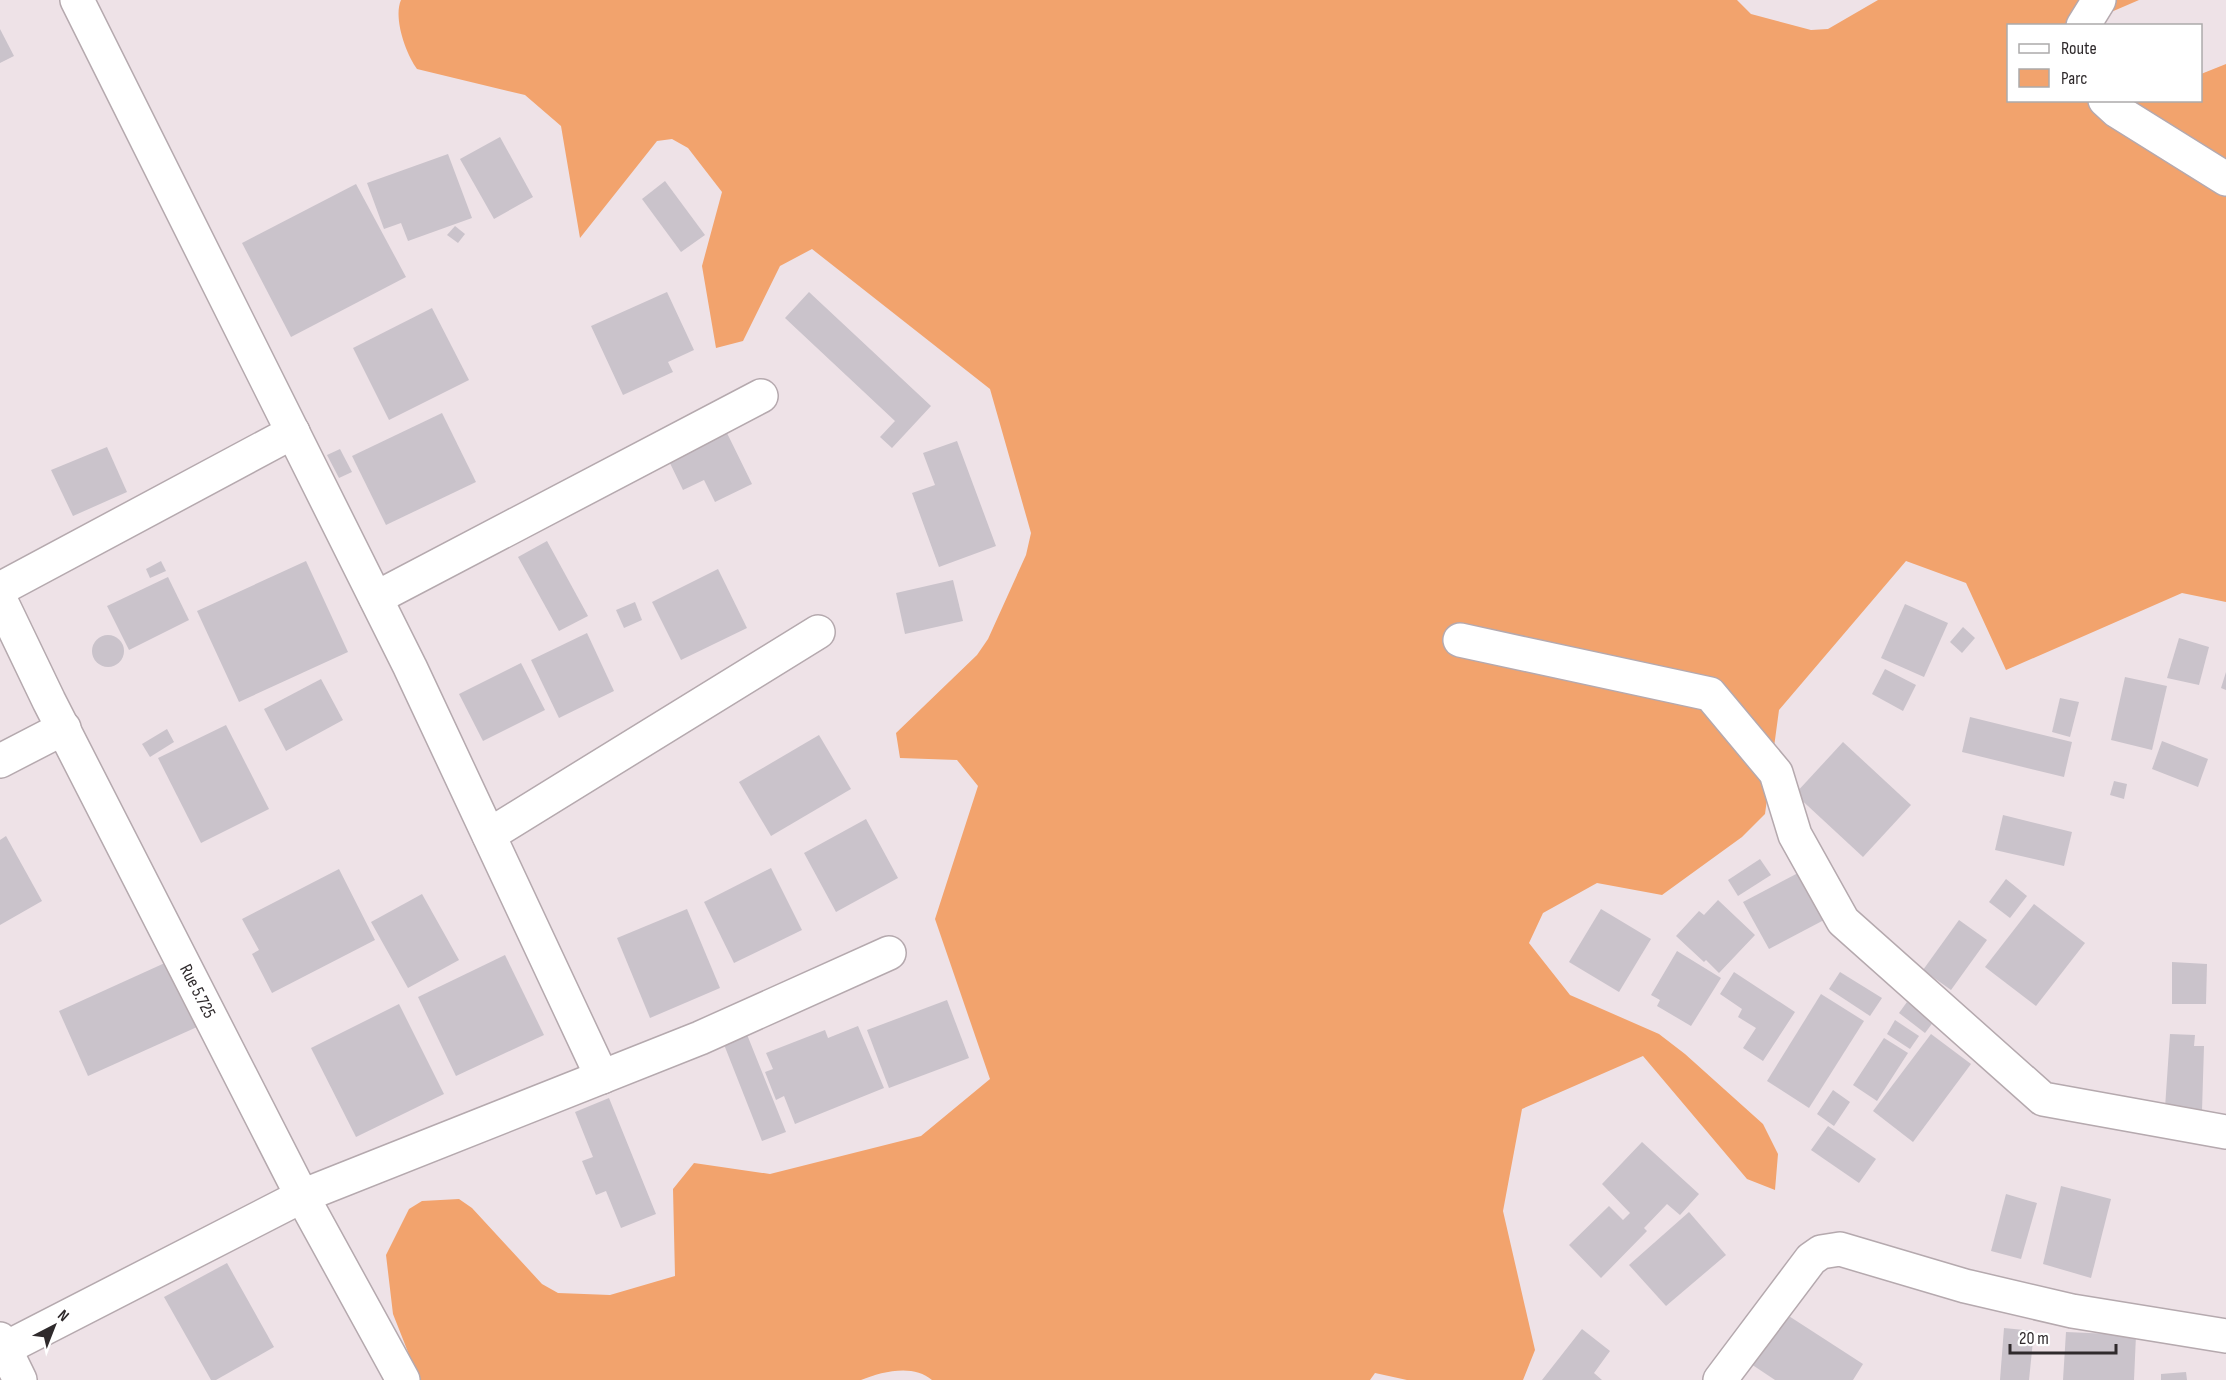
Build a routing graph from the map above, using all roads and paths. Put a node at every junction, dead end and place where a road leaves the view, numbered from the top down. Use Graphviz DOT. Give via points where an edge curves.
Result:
graph roads {
  1 [pos="77,0"];
  2 [pos="2099,0"];
  3 [pos="2085,24"];
  4 [pos="2107,102"];
  5 [pos="2226,179"];
  6 [pos="761,396"];
  7 [pos="293,432"];
  8 [pos="0,589"];
  9 [pos="376,598"];
  10 [pos="0,599"];
  11 [pos="819,632"];
  12 [pos="1460,640"];
  13 [pos="64,728"];
  14 [pos="0,761"];
  15 [pos="489,835"];
  16 [pos="889,953"];
  17 [pos="602,1077"];
  18 [pos="2226,1132"];
  19 [pos="302,1197"];
  20 [pos="2226,1336"];
  21 [pos="2,1346"];
  22 [pos="20,1380"];
  23 [pos="403,1380"];
  24 [pos="1720,1380"];
  1 -- 7 [label="street"];
  2 -- 3 [label="street"];
  4 -- 5 [label="street"];
  6 -- 9 [label="street"];
  7 -- 8 [label="street"];
  7 -- 9 [label="street"];
  9 -- 15 [label="street"];
  10 -- 13 [label="street, Rue 5.725"];
  11 -- 15 [label="street"];
  12 -- 18 [label="street" via="1710,694 1776,773 1795,836 1843,921 2043,1099"];
  13 -- 14 [label="street"];
  13 -- 19 [label="street, Rue 5.725"];
  15 -- 17 [label="street"];
  16 -- 17 [label="street" via="700,1038"];
  17 -- 19 [label="street"];
  19 -- 21 [label="street"];
  19 -- 23 [label="street, Rue 5.725"];
  20 -- 24 [label="street" via="2072,1311 1965,1286 1840,1249 1821,1252 1806,1265"];
  21 -- 22 [label="street"];
}
